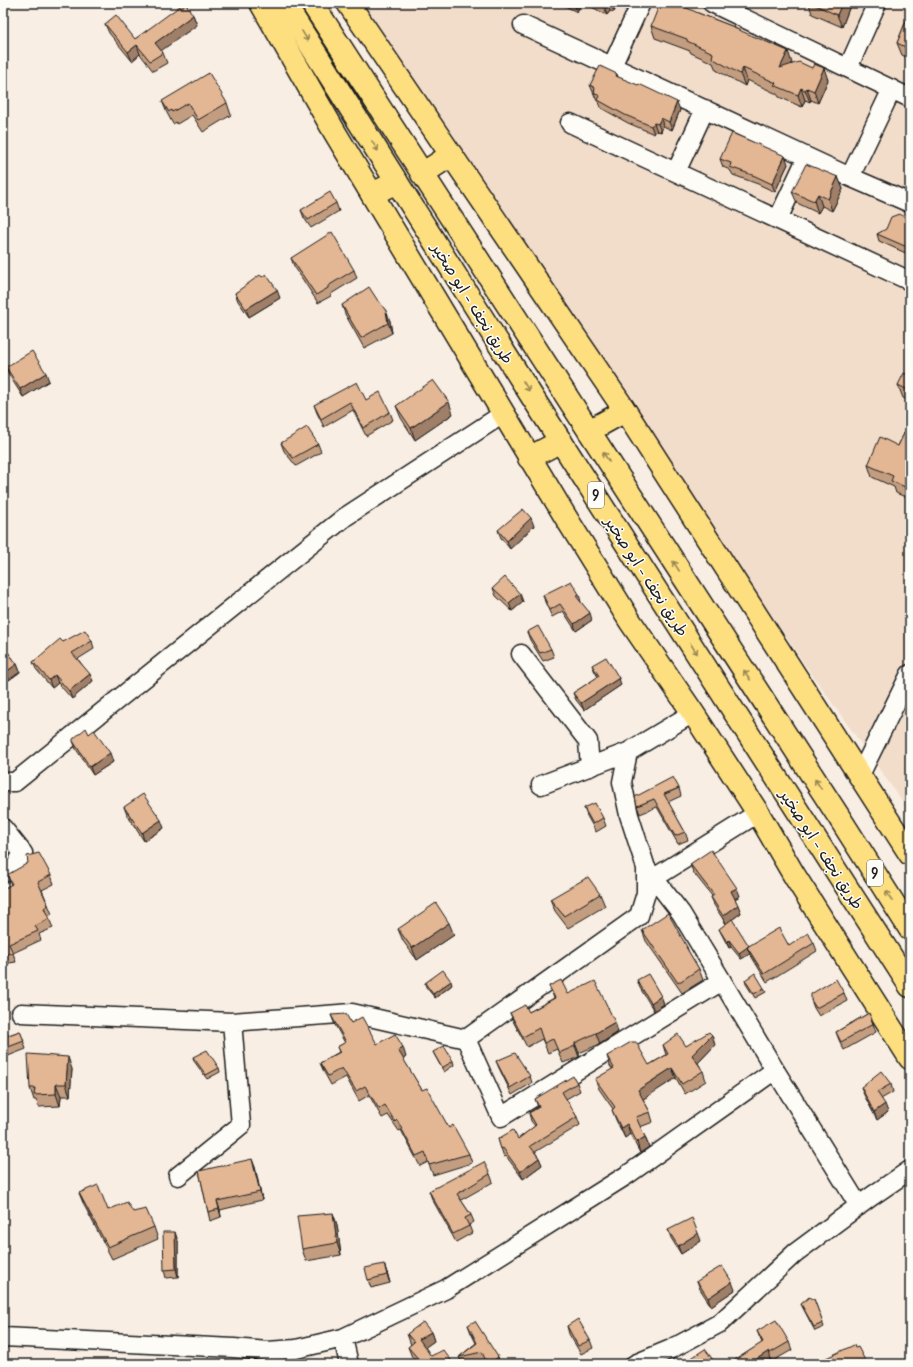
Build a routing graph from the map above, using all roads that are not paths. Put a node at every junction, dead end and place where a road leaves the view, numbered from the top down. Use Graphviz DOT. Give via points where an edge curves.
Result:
graph roads {
  1 [pos="261,3"];
  2 [pos="284,3"];
  3 [pos="312,3"];
  4 [pos="348,3"];
  5 [pos="641,3"];
  6 [pos="712,3"];
  7 [pos="878,3"];
  8 [pos="523,25"];
  9 [pos="612,66"];
  10 [pos="848,68"];
  11 [pos="892,89"];
  12 [pos="910,98"];
  13 [pos="705,109"];
  14 [pos="570,123"];
  15 [pos="451,155"];
  16 [pos="807,157"];
  17 [pos="676,172"];
  18 [pos="422,174"];
  19 [pos="850,177"];
  20 [pos="398,182"];
  21 [pos="372,194"];
  22 [pos="910,203"];
  23 [pos="778,219"];
  24 [pos="910,281"];
  25 [pos="625,411"];
  26 [pos="503,414"];
  27 [pos="589,431"];
  28 [pos="561,441"];
  29 [pos="530,458"];
  30 [pos="520,654"];
  31 [pos="910,674"];
  32 [pos="693,713"];
  33 [pos="628,752"];
  34 [pos="590,767"];
  35 [pos="859,777"];
  36 [pos="3,782"];
  37 [pos="541,785"];
  38 [pos="758,814"];
  39 [pos="3,828"];
  40 [pos="910,854"];
  41 [pos="3,873"];
  42 [pos="650,873"];
  43 [pos="910,929"];
  44 [pos="722,981"];
  45 [pos="910,986"];
  46 [pos="21,1013"];
  47 [pos="232,1022"];
  48 [pos="466,1039"];
  49 [pos="910,1058"];
  50 [pos="775,1070"];
  51 [pos="910,1170"];
  52 [pos="178,1176"];
  53 [pos="859,1206"];
  54 [pos="3,1336"];
  55 [pos="343,1338"];
  56 [pos="349,1364"];
  57 [pos="635,1364"];
  1 -- 21 [label="main road"];
  2 -- 20 [label="main road, طريق نجف - ابو صخير / 9, one-way"];
  3 -- 18 [label="main road, طريق نجف - ابو صخير / 9"];
  4 -- 15 [label="main road"];
  5 -- 9 [label="street"];
  6 -- 10 [label="street"];
  7 -- 10 [label="street"];
  8 -- 9 [label="street"];
  9 -- 13 [label="street"];
  10 -- 11 [label="street"];
  11 -- 12 [label="street"];
  11 -- 19 [label="street"];
  13 -- 16 [label="street"];
  13 -- 17 [label="street"];
  14 -- 17 [label="street"];
  15 -- 18 [label="main road"];
  15 -- 25 [label="main road"];
  16 -- 19 [label="street"];
  16 -- 23 [label="street"];
  17 -- 23 [label="street"];
  18 -- 27 [label="main road, طريق نجف - ابو صخير / 9"];
  19 -- 22 [label="street"];
  20 -- 21 [label="main road"];
  20 -- 28 [label="main road, طريق نجف - ابو صخير / 9, one-way"];
  21 -- 26 [label="main road"];
  23 -- 24 [label="street"];
  25 -- 27 [label="main road"];
  25 -- 35 [label="main road"];
  26 -- 29 [label="main road"];
  26 -- 36 [label="street" via="345,517 15,782"];
  43 -- 27 [label="main road, طريق نجف - ابو صخير / 9, one-way"];
  28 -- 29 [label="main road"];
  28 -- 45 [label="main road, طريق نجف - ابو صخير / 9, one-way"];
  29 -- 32 [label="main road" via="630,621"];
  30 -- 34 [label="street" via="588,741"];
  31 -- 35 [label="street"];
  32 -- 33 [label="street"];
  32 -- 38 [label="main road"];
  33 -- 34 [label="street"];
  33 -- 42 [label="street" via="622,782 629,815"];
  34 -- 37 [label="street"];
  35 -- 40 [label="main road"];
  38 -- 42 [label="street"];
  38 -- 49 [label="main road"];
  39 -- 41 [label="street" via="23,853 14,869"];
  42 -- 44 [label="street" via="681,913"];
  42 -- 48 [label="street" via="639,916"];
  44 -- 48 [label="street" via="501,1117"];
  44 -- 50 [label="street"];
  46 -- 47 [label="street"];
  47 -- 48 [label="street" via="352,1013"];
  47 -- 52 [label="street" via="241,1125"];
  50 -- 53 [label="street"];
  50 -- 55 [label="street" via="627,1175 446,1289"];
  51 -- 53 [label="street"];
  53 -- 57 [label="street" via="795,1254 720,1323 671,1349"];
  54 -- 55 [label="street" via="267,1351 296,1349"];
  55 -- 56 [label="street"];
}
